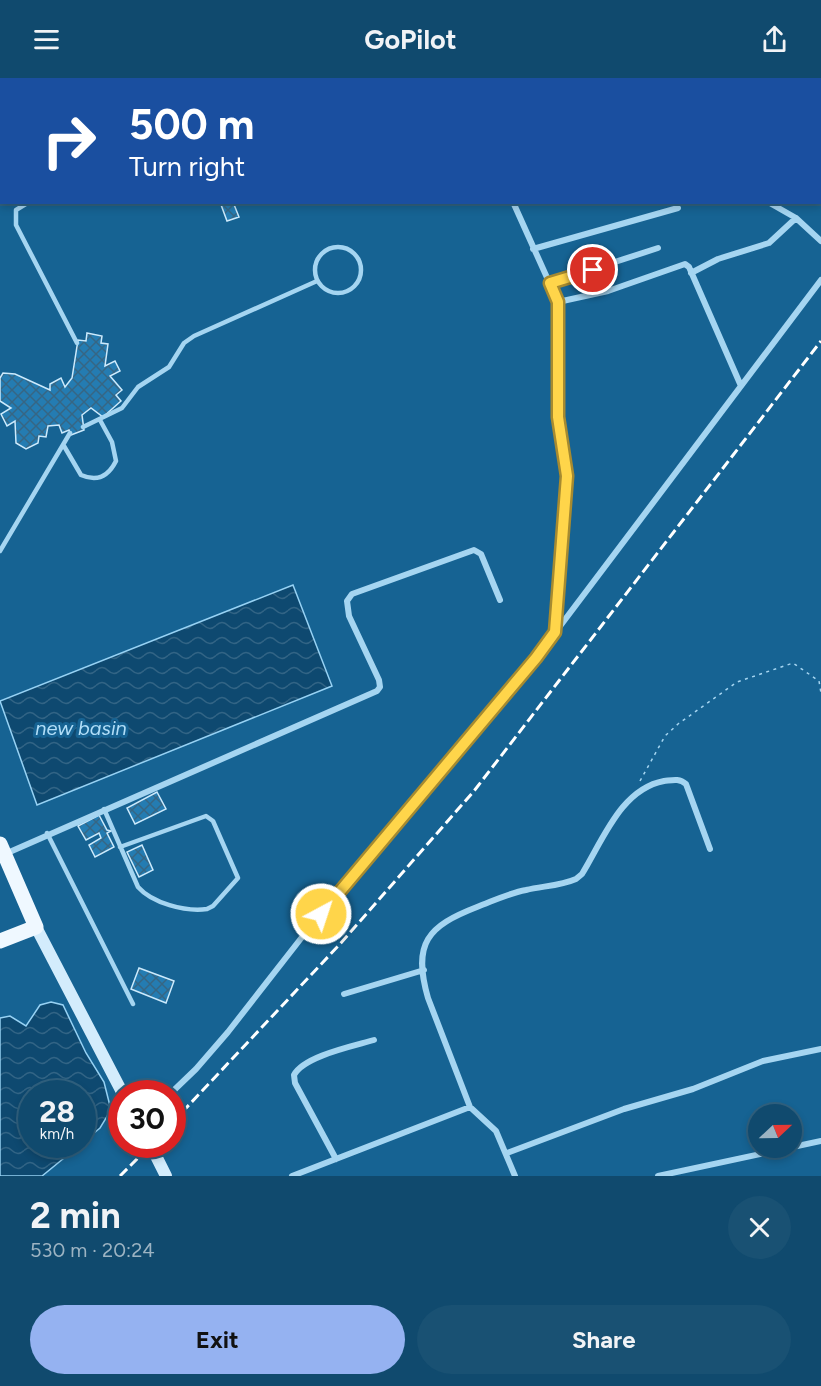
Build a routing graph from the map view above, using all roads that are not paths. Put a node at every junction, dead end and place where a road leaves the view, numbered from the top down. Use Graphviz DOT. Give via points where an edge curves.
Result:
graph roads {
  1 [pos="26,204"];
  2 [pos="514,204"];
  3 [pos="772,204"];
  4 [pos="678,208"];
  5 [pos="796,218"];
  6 [pos="821,241"];
  7 [pos="658,248"];
  8 [pos="533,249"];
  9 [pos="692,273"];
  10 [pos="821,280"];
  11 [pos="317,281"];
  12 [pos="550,283"];
  13 [pos="558,302"];
  14 [pos="77,343"];
  15 [pos="741,386"];
  16 [pos="100,420"];
  17 [pos="83,427"];
  18 [pos="70,433"];
  19 [pos="64,446"];
  20 [pos="0,551"];
  21 [pos="500,600"];
  22 [pos="555,632"];
  23 [pos="104,809"];
  24 [pos="47,833"];
  25 [pos="120,847"];
  26 [pos="2,849"];
  27 [pos="710,849"];
  28 [pos="36,927"];
  29 [pos="0,941"];
  30 [pos="424,970"];
  31 [pos="344,994"];
  32 [pos="133,1004"];
  33 [pos="374,1040"];
  34 [pos="821,1049"];
  35 [pos="116,1080"];
  36 [pos="185,1080"];
  37 [pos="470,1107"];
  38 [pos="821,1141"];
  39 [pos="507,1153"];
  40 [pos="157,1158"];
  41 [pos="336,1159"];
  42 [pos="166,1176"];
  43 [pos="292,1176"];
  44 [pos="515,1176"];
  45 [pos="658,1176"];
  1 -- 14 [label="lane" via="16,210 16,225"];
  2 -- 8 [label="street"];
  3 -- 5 [label="street"];
  4 -- 8 [label="street"];
  5 -- 6 [label="street"];
  5 -- 9 [label="street" via="769,243 718,259"];
  7 -- 12 [label="street"];
  8 -- 12 [label="street"];
  9 -- 13 [label="street" via="685,264 679,265 608,291"];
  9 -- 15 [label="street"];
  10 -- 15 [label="street"];
  11 -- 11 [label="lane" via="315,266 329,249 344,247 360,262 357,285 344,293 328,292"];
  11 -- 16 [label="lane" via="194,336 184,343 170,368 138,387 122,408"];
  12 -- 13 [label="street"];
  13 -- 22 [label="street" via="558,417 567,476"];
  15 -- 22 [label="street"];
  16 -- 17 [label="lane"];
  16 -- 19 [label="lane" via="116,461 105,476 98,479 81,474"];
  18 -- 19 [label="lane"];
  19 -- 20 [label="lane"];
  21 -- 23 [label="street" via="481,554 474,550 352,594 346,601 349,615 379,680 377,692"];
  22 -- 36 [label="street"];
  23 -- 24 [label="street"];
  23 -- 25 [label="lane"];
  24 -- 26 [label="street"];
  24 -- 32 [label="lane"];
  25 -- 25 [label="lane" via="138,887 157,902 207,909 238,878 213,821 206,816"];
  26 -- 28 [label="main road"];
  27 -- 30 [label="street" via="691,794 682,781 652,784 634,793 576,879 519,891 439,924 426,940"];
  28 -- 29 [label="main road"];
  28 -- 35 [label="main road"];
  30 -- 31 [label="street"];
  30 -- 37 [label="street" via="428,998"];
  33 -- 41 [label="street" via="318,1059 294,1075"];
  34 -- 39 [label="street" via="763,1061"];
  37 -- 39 [label="street" via="489,1122"];
  37 -- 41 [label="street"];
  38 -- 45 [label="street"];
  39 -- 44 [label="street"];
  40 -- 42 [label="main road"];
  41 -- 43 [label="street"];
}
